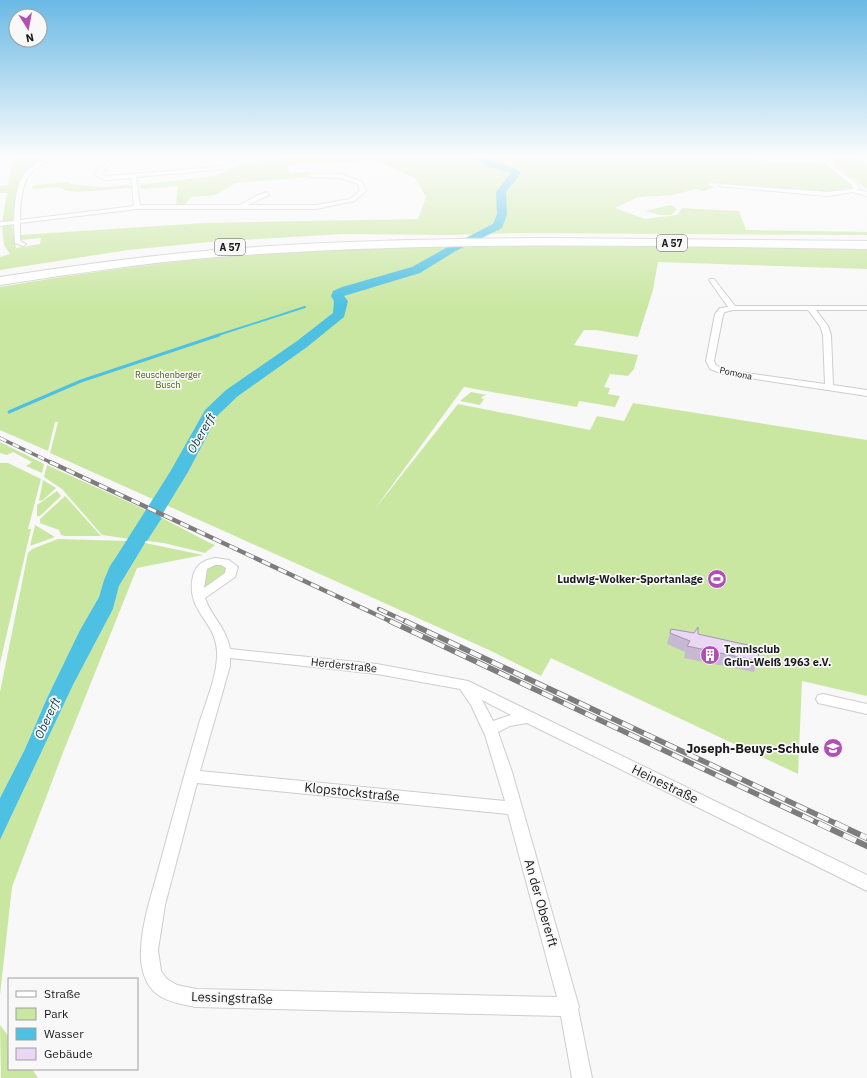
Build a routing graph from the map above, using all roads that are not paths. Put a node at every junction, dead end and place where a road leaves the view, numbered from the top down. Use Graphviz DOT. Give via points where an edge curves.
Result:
graph roads {
  1 [pos="18,206"];
  2 [pos="272,206"];
  3 [pos="137,207"];
  4 [pos="241,207"];
  5 [pos="15,223"];
  6 [pos="0,224"];
  7 [pos="479,240"];
  8 [pos="867,240"];
  9 [pos="23,244"];
  10 [pos="867,245"];
  11 [pos="26,274"];
  12 [pos="0,276"];
  13 [pos="712,280"];
  14 [pos="0,281"];
  15 [pos="733,308"];
  16 [pos="810,308"];
  17 [pos="867,308"];
  18 [pos="829,388"];
  19 [pos="867,393"];
  20 [pos="198,597"];
  21 [pos="224,653"];
  22 [pos="463,685"];
  23 [pos="823,699"];
  24 [pos="867,709"];
  25 [pos="529,717"];
  26 [pos="490,730"];
  27 [pos="190,776"];
  28 [pos="514,808"];
  29 [pos="867,882"];
  30 [pos="570,1007"];
  31 [pos="582,1078"];
  1 -- 5 [label="street"];
  2 -- 4 [label="street"];
  3 -- 4 [label="street"];
  3 -- 5 [label="street"];
  5 -- 6 [label="street"];
  5 -- 9 [label="street" via="18,242"];
  7 -- 8 [label="highway, A 57"];
  7 -- 10 [label="highway, A 57"];
  7 -- 11 [label="highway, A 57" via="253,250"];
  11 -- 12 [label="highway, A 57"];
  11 -- 14 [label="highway, A 57"];
  13 -- 15 [label="street"];
  15 -- 16 [label="street"];
  15 -- 18 [label="street, Pomona" via="723,310 719,314 710,361 713,367 730,374"];
  16 -- 17 [label="street"];
  16 -- 18 [label="street" via="827,335"];
  18 -- 19 [label="street, Pomona"];
  20 -- 21 [label="street, Lessingstraße" via="222,640"];
  21 -- 22 [label="street, Herderstraße" via="377,669"];
  21 -- 27 [label="street, Lessingstraße" via="223,666"];
  22 -- 25 [label="street, Heinestraße"];
  22 -- 26 [label="street, An der Obererft" via="479,705"];
  23 -- 24 [label="street"];
  25 -- 26 [label="street" via="507,721"];
  25 -- 29 [label="street, Heinestraße"];
  26 -- 28 [label="street, An der Obererft"];
  27 -- 28 [label="street, Klopstockstraße"];
  27 -- 30 [label="street, Lessingstraße" via="150,941 152,974 162,988 178,995 196,998"];
  28 -- 30 [label="street, An der Obererft"];
  30 -- 31 [label="street, An der Obererft"];
}
